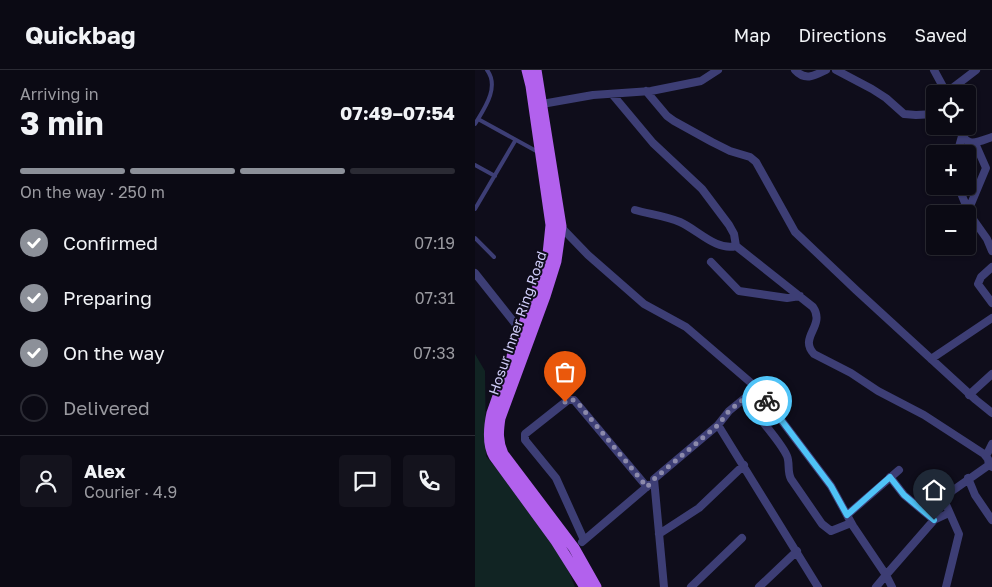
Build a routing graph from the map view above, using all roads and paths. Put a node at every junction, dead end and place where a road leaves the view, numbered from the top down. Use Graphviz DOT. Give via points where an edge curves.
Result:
graph roads {
  1 [pos="487,70"];
  2 [pos="527,70"];
  3 [pos="536,70"];
  4 [pos="718,70"];
  5 [pos="795,70"];
  6 [pos="825,70"];
  7 [pos="836,70"];
  8 [pos="934,70"];
  9 [pos="976,70"];
  10 [pos="942,85"];
  11 [pos="957,85"];
  12 [pos="646,91"];
  13 [pos="612,94"];
  14 [pos="542,104"];
  15 [pos="926,114"];
  16 [pos="478,119"];
  17 [pos="475,124"];
  18 [pos="962,136"];
  19 [pos="992,137"];
  20 [pos="515,140"];
  21 [pos="975,144"];
  22 [pos="960,145"];
  23 [pos="540,153"];
  24 [pos="475,165"];
  25 [pos="495,176"];
  26 [pos="971,205"];
  27 [pos="475,209"];
  28 [pos="635,210"];
  29 [pos="976,222"];
  30 [pos="556,225"];
  31 [pos="475,238"];
  32 [pos="989,240"];
  33 [pos="737,246"];
  34 [pos="992,251"];
  35 [pos="494,257"];
  36 [pos="711,262"];
  37 [pos="992,267"];
  38 [pos="475,273"];
  39 [pos="800,296"];
  40 [pos="992,302"];
  41 [pos="992,318"];
  42 [pos="521,331"];
  43 [pos="931,359"];
  44 [pos="992,374"];
  45 [pos="757,388"];
  46 [pos="969,394"];
  47 [pos="744,399"];
  48 [pos="992,413"];
  49 [pos="718,425"];
  50 [pos="992,444"];
  51 [pos="986,456"];
  52 [pos="744,465"];
  53 [pos="990,466"];
  54 [pos="899,470"];
  55 [pos="890,477"];
  56 [pos="968,478"];
  57 [pos="654,479"];
  58 [pos="647,487"];
  59 [pos="949,513"];
  60 [pos="849,519"];
  61 [pos="934,520"];
  62 [pos="992,520"];
  63 [pos="659,534"];
  64 [pos="742,538"];
  65 [pos="584,540"];
  66 [pos="574,548"];
  67 [pos="797,552"];
  68 [pos="886,575"];
  69 [pos="585,587"];
  70 [pos="596,587"];
  71 [pos="664,587"];
  72 [pos="691,587"];
  73 [pos="759,587"];
  74 [pos="818,587"];
  75 [pos="876,587"];
  76 [pos="892,587"];
  77 [pos="946,587"];
  1 -- 16 [label="lane" via="493,82"];
  2 -- 23 [label="main road, Hosur Inner Ring Road"];
  3 -- 14 [label="main road, Hosur Inner Ring Road"];
  4 -- 12 [label="street" via="701,81"];
  5 -- 6 [label="street" via="801,76 809,77"];
  7 -- 15 [label="street" via="872,89 904,114"];
  8 -- 10 [label="street"];
  9 -- 11 [label="street"];
  12 -- 13 [label="street"];
  12 -- 43 [label="street" via="673,121 756,162 795,232"];
  13 -- 14 [label="street"];
  13 -- 33 [label="street" via="653,143 702,189 729,225"];
  14 -- 30 [label="main road, Hosur Inner Ring Road"];
  16 -- 17 [label="lane"];
  16 -- 20 [label="lane"];
  18 -- 21 [label="street"];
  18 -- 22 [label="street"];
  19 -- 21 [label="street"];
  20 -- 23 [label="lane"];
  20 -- 25 [label="lane"];
  21 -- 26 [label="street" via="986,168"];
  23 -- 30 [label="main road, Hosur Inner Ring Road"];
  24 -- 25 [label="lane"];
  25 -- 27 [label="lane"];
  28 -- 33 [label="street" via="680,222 720,246"];
  29 -- 32 [label="street"];
  30 -- 42 [label="main road, Hosur Inner Ring Road" via="544,271"];
  30 -- 45 [label="street" via="644,304 686,327"];
  30 -- 66 [label="main road, Hosur Inner Ring Road" via="555,261 497,433 503,454"];
  31 -- 35 [label="lane"];
  32 -- 34 [label="street"];
  33 -- 39 [label="street"];
  36 -- 39 [label="street" via="739,291 787,298"];
  37 -- 40 [label="street" via="977,284"];
  38 -- 42 [label="street"];
  39 -- 51 [label="street" via="816,311 817,321 808,340 814,354 924,415"];
  41 -- 43 [label="street"];
  42 -- 69 [label="main road, Hosur Inner Ring Road" via="492,413 489,444 494,456"];
  43 -- 46 [label="street"];
  44 -- 46 [label="street"];
  45 -- 47 [label="street"];
  45 -- 60 [label="street" via="831,486"];
  46 -- 48 [label="street"];
  47 -- 49 [label="street"];
  47 -- 60 [label="street" via="783,449 789,462 788,474 822,524 834,530"];
  49 -- 52 [label="street"];
  49 -- 57 [label="street"];
  50 -- 51 [label="street"];
  51 -- 53 [label="street"];
  52 -- 63 [label="street" via="699,508"];
  52 -- 67 [label="street"];
  53 -- 56 [label="street"];
  54 -- 55 [label="street"];
  55 -- 60 [label="street"];
  55 -- 61 [label="street" via="904,495"];
  56 -- 59 [label="street" via="945,494"];
  56 -- 62 [label="street"];
  57 -- 58 [label="street"];
  57 -- 63 [label="street"];
  58 -- 65 [label="street"];
  58 -- 65 [label="street" via="574,400 568,400 525,434 525,440 556,478"];
  59 -- 61 [label="street"];
  59 -- 77 [label="street" via="959,534"];
  60 -- 68 [label="street"];
  61 -- 68 [label="street"];
  63 -- 71 [label="street"];
  64 -- 72 [label="street"];
  65 -- 66 [label="street"];
  66 -- 70 [label="main road, Hosur Inner Ring Road"];
  67 -- 73 [label="street"];
  67 -- 74 [label="street"];
  68 -- 75 [label="street"];
  68 -- 76 [label="street"];
}
